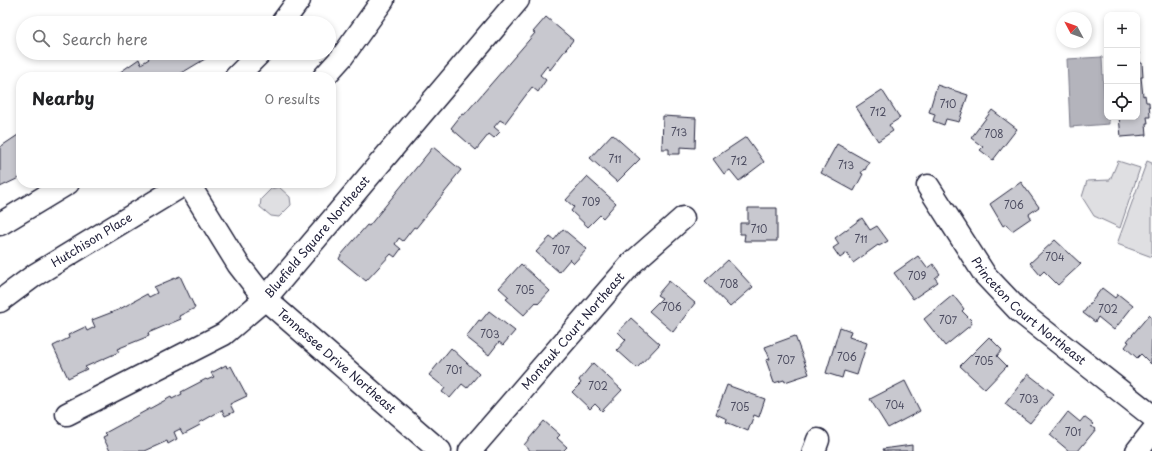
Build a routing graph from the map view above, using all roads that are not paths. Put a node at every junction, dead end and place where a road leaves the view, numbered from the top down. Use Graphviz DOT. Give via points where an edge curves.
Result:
graph roads {
  1 [pos="299,0"];
  2 [pos="383,0"];
  3 [pos="518,0"];
  4 [pos="287,16"];
  5 [pos="253,60"];
  6 [pos="241,72"];
  7 [pos="328,72"];
  8 [pos="928,186"];
  9 [pos="60,188"];
  10 [pos="179,188"];
  11 [pos="190,188"];
  12 [pos="682,218"];
  13 [pos="0,224"];
  14 [pos="265,299"];
  15 [pos="0,301"];
  16 [pos="67,414"];
  17 [pos="1152,416"];
  18 [pos="1152,432"];
  19 [pos="440,451"];
  20 [pos="470,451"];
  21 [pos="1136,451"];
  1 -- 4 [label="street"];
  2 -- 7 [label="street"];
  3 -- 14 [label="street, Bluefield Square Northeast"];
  5 -- 6 [label="street"];
  8 -- 17 [label="street, Princeton Court Northeast" via="985,274 1019,311"];
  9 -- 13 [label="street"];
  10 -- 15 [label="street, Hutchison Place" via="35,275"];
  11 -- 14 [label="street, Tennessee Drive Northeast" via="238,264"];
  12 -- 20 [label="street, Montauk Court Northeast" via="632,264"];
  14 -- 16 [label="street, Bluefield Square Northeast" via="224,334"];
  14 -- 19 [label="street, Tennessee Drive Northeast"];
  18 -- 21 [label="street"];
}
